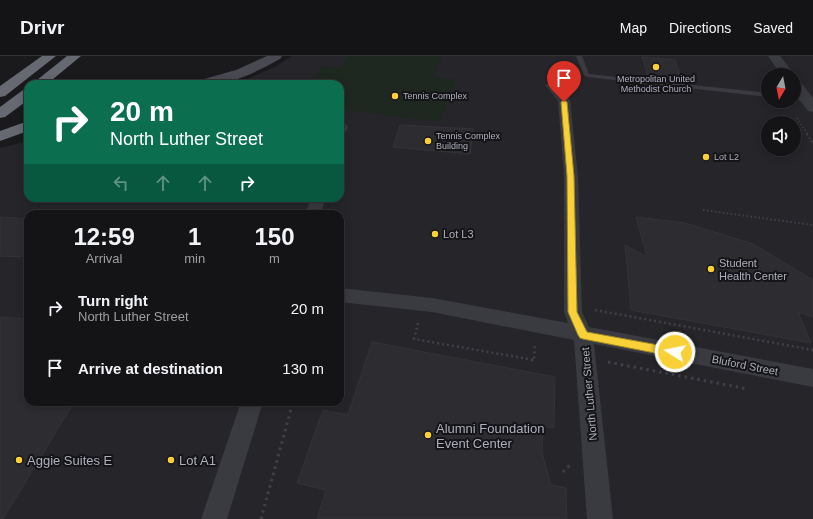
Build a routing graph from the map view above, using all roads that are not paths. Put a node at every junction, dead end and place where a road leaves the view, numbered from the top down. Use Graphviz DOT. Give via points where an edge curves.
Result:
graph roads {
  1 [pos="50,56"];
  2 [pos="75,56"];
  3 [pos="276,56"];
  4 [pos="579,56"];
  5 [pos="774,56"];
  6 [pos="783,68"];
  7 [pos="45,80"];
  8 [pos="217,80"];
  9 [pos="551,85"];
  10 [pos="3,90"];
  11 [pos="761,94"];
  12 [pos="24,95"];
  13 [pos="0,114"];
  14 [pos="24,127"];
  15 [pos="0,136"];
  16 [pos="344,295"];
  17 [pos="583,335"];
  18 [pos="813,378"];
  19 [pos="251,406"];
  20 [pos="214,519"];
  21 [pos="600,519"];
  1 -- 10 [label="highway"];
  2 -- 7 [label="highway"];
  3 -- 8 [label="main road" via="256,67"];
  4 -- 11 [label="lane" via="587,75"];
  5 -- 6 [label="street"];
  9 -- 17 [label="street, North Luther Street" via="564,100 571,176 573,312"];
  12 -- 13 [label="highway"];
  14 -- 15 [label="highway"];
  16 -- 17 [label="street, Bluford Street" via="432,305"];
  17 -- 18 [label="street, Bluford Street"];
  17 -- 21 [label="street, North Luther Street"];
  19 -- 20 [label="street"];
}
